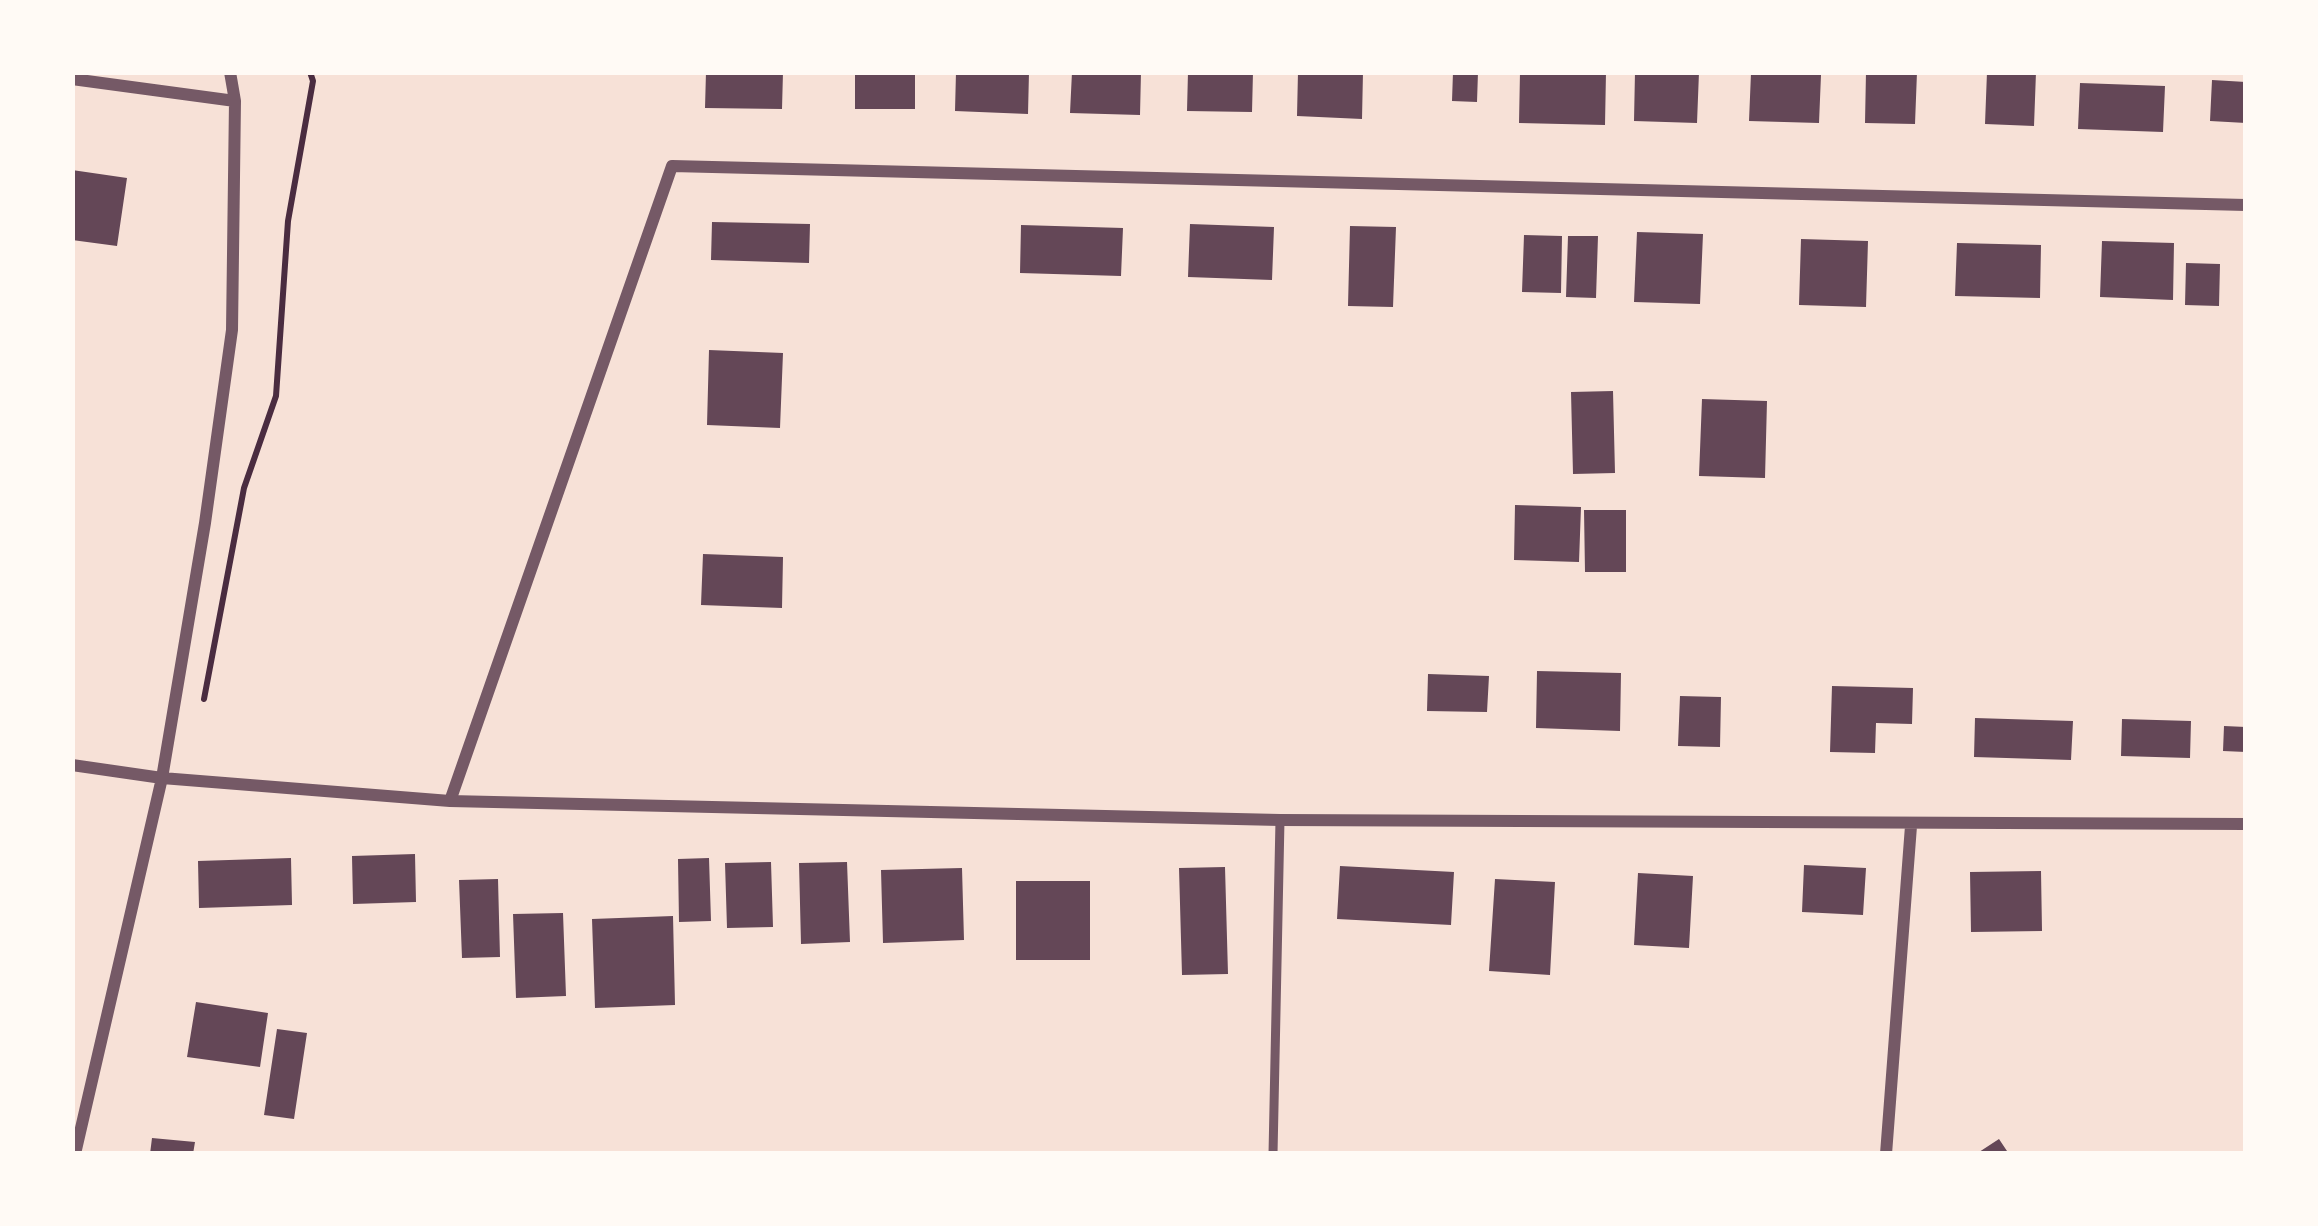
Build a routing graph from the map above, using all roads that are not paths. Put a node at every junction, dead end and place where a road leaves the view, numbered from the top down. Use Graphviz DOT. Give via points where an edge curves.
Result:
graph roads {
  1 [pos="230,72"];
  2 [pos="72,79"];
  3 [pos="235,101"];
  4 [pos="2246,206"];
  5 [pos="72,765"];
  6 [pos="162,778"];
  7 [pos="450,801"];
  8 [pos="1280,820"];
  9 [pos="2246,824"];
  10 [pos="1911,826"];
  11 [pos="75,1154"];
  12 [pos="1273,1154"];
  13 [pos="1886,1154"];
  1 -- 3 [label="street"];
  2 -- 3 [label="street"];
  3 -- 6 [label="street" via="232,330"];
  4 -- 7 [label="street" via="672,166"];
  5 -- 6 [label="street"];
  6 -- 7 [label="street"];
  6 -- 11 [label="street"];
  7 -- 8 [label="street"];
  8 -- 10 [label="street"];
  8 -- 12 [label="lane"];
  9 -- 10 [label="street"];
  10 -- 13 [label="street"];
}
